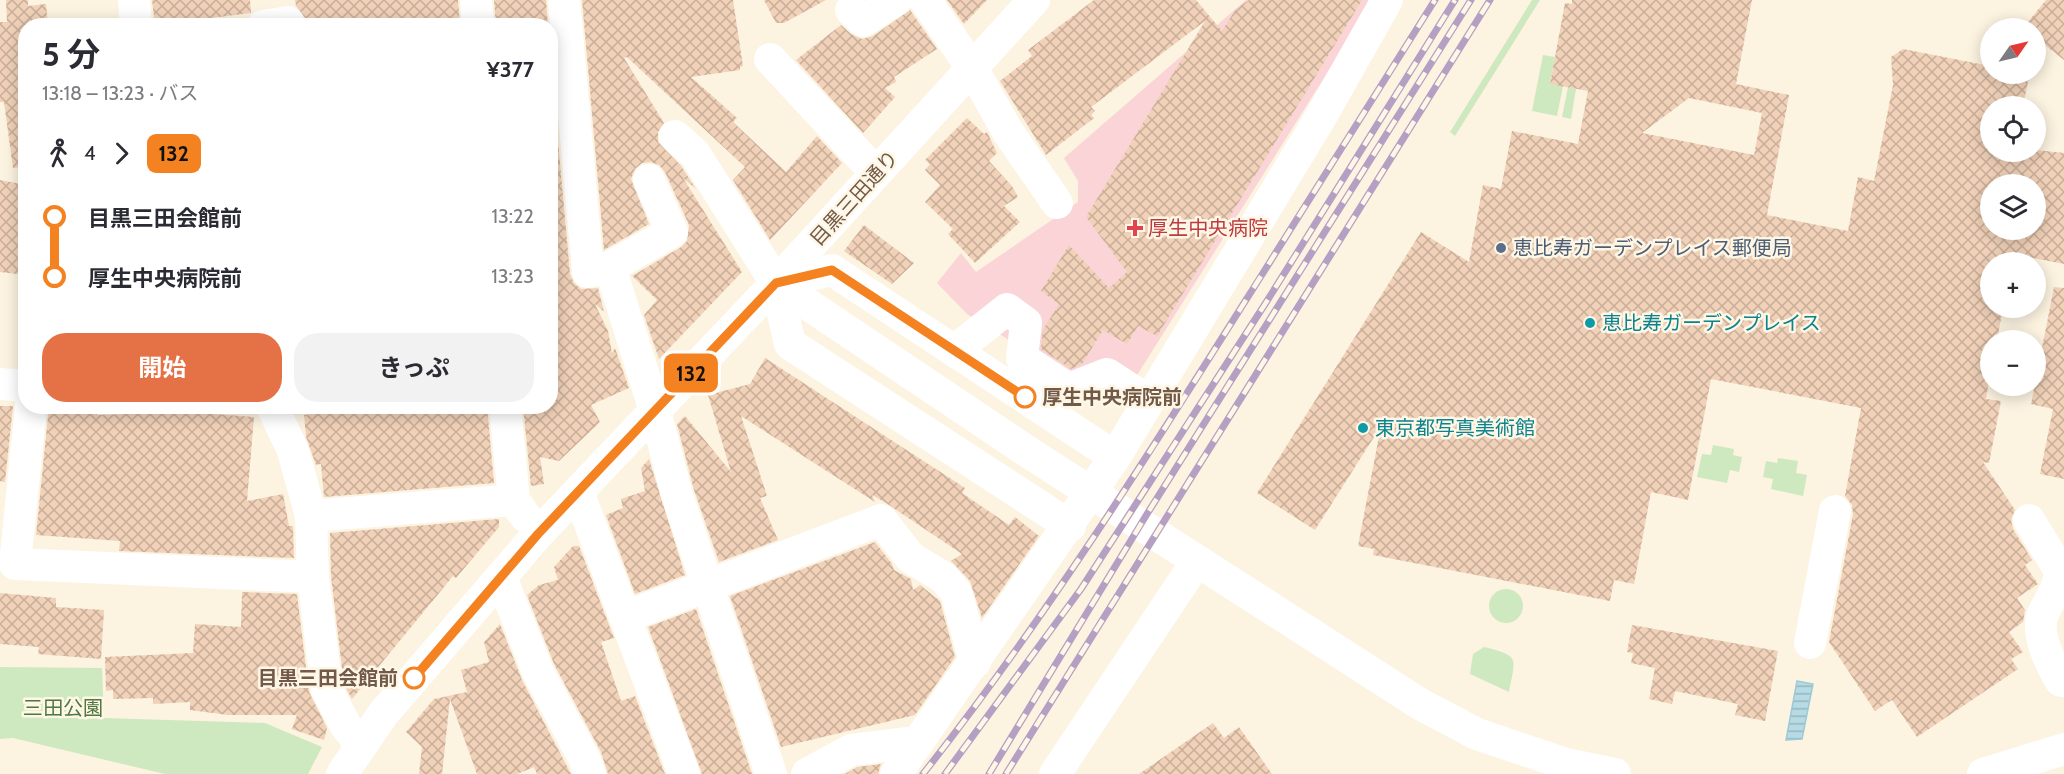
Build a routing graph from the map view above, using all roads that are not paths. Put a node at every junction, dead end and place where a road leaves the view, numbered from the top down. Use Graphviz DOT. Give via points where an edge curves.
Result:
graph roads {
  1 [pos="134,0"];
  2 [pos="476,0"];
  3 [pos="564,0"];
  4 [pos="896,0"];
  5 [pos="924,0"];
  6 [pos="1034,0"];
  7 [pos="1387,0"];
  8 [pos="851,10"];
  9 [pos="135,18"];
  10 [pos="477,18"];
  11 [pos="770,59"];
  12 [pos="972,68"];
  13 [pos="675,136"];
  14 [pos="876,173"];
  15 [pos="649,180"];
  16 [pos="1057,203"];
  17 [pos="610,267"];
  18 [pos="776,283"];
  19 [pos="954,351"];
  20 [pos="0,384"];
  21 [pos="18,385"];
  22 [pos="1147,400"];
  23 [pos="655,411"];
  24 [pos="30,414"];
  25 [pos="276,414"];
  26 [pos="506,414"];
  27 [pos="1115,457"];
  28 [pos="578,492"];
  29 [pos="514,500"];
  30 [pos="1835,511"];
  31 [pos="311,516"];
  32 [pos="2029,520"];
  33 [pos="1070,526"];
  34 [pos="538,534"];
  35 [pos="1197,561"];
  36 [pos="313,577"];
  37 [pos="501,578"];
  38 [pos="709,586"];
  39 [pos="626,617"];
  40 [pos="1810,643"];
  41 [pos="975,662"];
  42 [pos="2063,682"];
  43 [pos="916,742"];
  44 [pos="2062,756"];
  45 [pos="355,764"];
  46 [pos="590,774"];
  47 [pos="684,774"];
  48 [pos="771,774"];
  49 [pos="807,774"];
  50 [pos="896,774"];
  51 [pos="1055,774"];
  52 [pos="1615,774"];
  53 [pos="1983,774"];
  1 -- 9 [label="street"];
  2 -- 10 [label="street"];
  3 -- 17 [label="street" via="588,272"];
  4 -- 8 [label="street" via="863,21"];
  5 -- 12 [label="street"];
  6 -- 12 [label="street, 目黒三田通り"];
  7 -- 22 [label="street" via="1319,120"];
  11 -- 14 [label="street"];
  12 -- 14 [label="street, 目黒三田通り"];
  12 -- 16 [label="street" via="1008,132"];
  13 -- 18 [label="street" via="695,154"];
  14 -- 18 [label="street, 目黒三田通り"];
  15 -- 17 [label="street" via="672,232"];
  17 -- 23 [label="street"];
  18 -- 19 [label="street" via="832,270"];
  18 -- 23 [label="street, 目黒三田通り"];
  18 -- 33 [label="street" via="790,344"];
  18 -- 35 [label="street"];
  19 -- 22 [label="street" via="1007,309 1026,323 1022,358 1070,389 1107,374"];
  19 -- 27 [label="street"];
  20 -- 21 [label="street"];
  22 -- 27 [label="street"];
  23 -- 28 [label="street, 目黒三田通り"];
  23 -- 38 [label="street" via="677,495"];
  24 -- 36 [label="street" via="15,564"];
  25 -- 31 [label="street" via="293,451"];
  26 -- 29 [label="street"];
  27 -- 33 [label="street"];
  28 -- 34 [label="street, 目黒三田通り"];
  28 -- 39 [label="street"];
  29 -- 31 [label="street"];
  29 -- 34 [label="street"];
  30 -- 40 [label="street"];
  31 -- 36 [label="street"];
  32 -- 42 [label="street" via="2060,571 2057,592 2042,616 2045,648"];
  33 -- 41 [label="street"];
  34 -- 37 [label="street, 目黒三田通り"];
  35 -- 51 [label="street"];
  35 -- 52 [label="street" via="1420,704 1477,734 1566,764"];
  36 -- 45 [label="street" via="327,690"];
  37 -- 45 [label="street, 目黒三田通り"];
  37 -- 46 [label="street" via="538,672"];
  38 -- 39 [label="street"];
  38 -- 41 [label="street" via="881,520 911,558 943,577 956,592"];
  38 -- 48 [label="street"];
  39 -- 47 [label="street"];
  41 -- 43 [label="street"];
  43 -- 49 [label="street" via="851,750"];
  43 -- 50 [label="street"];
  44 -- 53 [label="street"];
}
